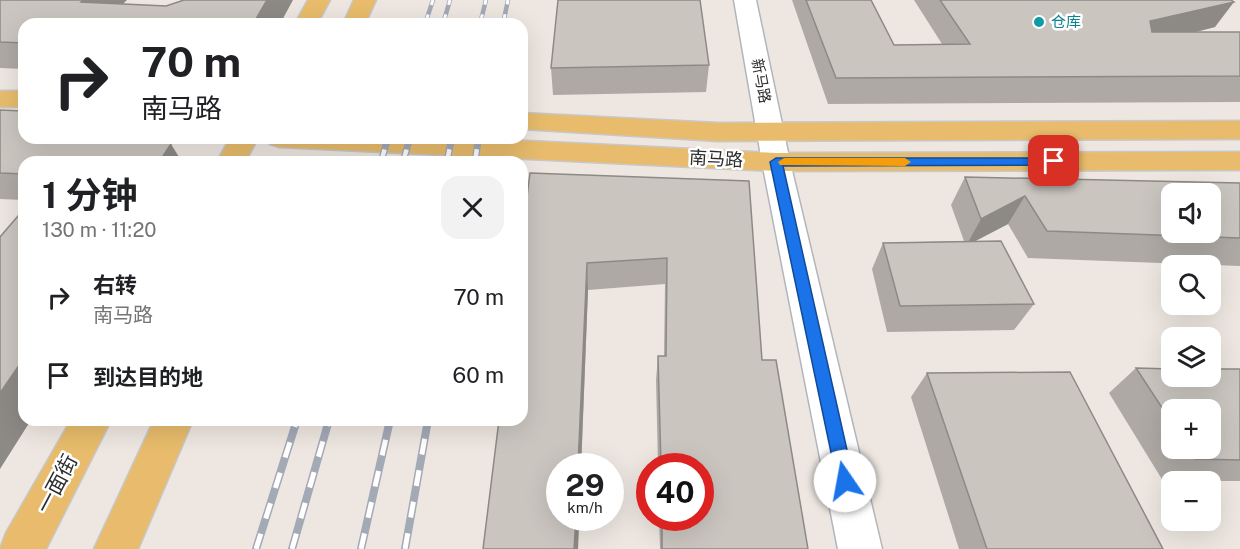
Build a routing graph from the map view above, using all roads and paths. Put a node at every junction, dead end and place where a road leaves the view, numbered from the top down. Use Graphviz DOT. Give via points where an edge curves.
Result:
graph roads {
  1 [pos="320,0"];
  2 [pos="365,0"];
  3 [pos="746,0"];
  4 [pos="310,18"];
  5 [pos="357,18"];
  6 [pos="0,99"];
  7 [pos="18,99"];
  8 [pos="528,121"];
  9 [pos="1240,130"];
  10 [pos="293,144"];
  11 [pos="773,147"];
  12 [pos="1240,161"];
  13 [pos="89,426"];
  14 [pos="171,426"];
  15 [pos="22,549"];
  16 [pos="116,549"];
  17 [pos="860,549"];
  1 -- 4 [label="main road"];
  2 -- 5 [label="main road"];
  3 -- 11 [label="street, 新马路"];
  6 -- 7 [label="main road"];
  8 -- 11 [label="main road, 南马路" via="718,132"];
  9 -- 11 [label="main road, 南马路"];
  10 -- 11 [label="main road, 南马路"];
  11 -- 12 [label="main road, 南马路"];
  11 -- 17 [label="street, 新马路"];
  13 -- 15 [label="main road, 一面街"];
  14 -- 16 [label="main road"];
}
